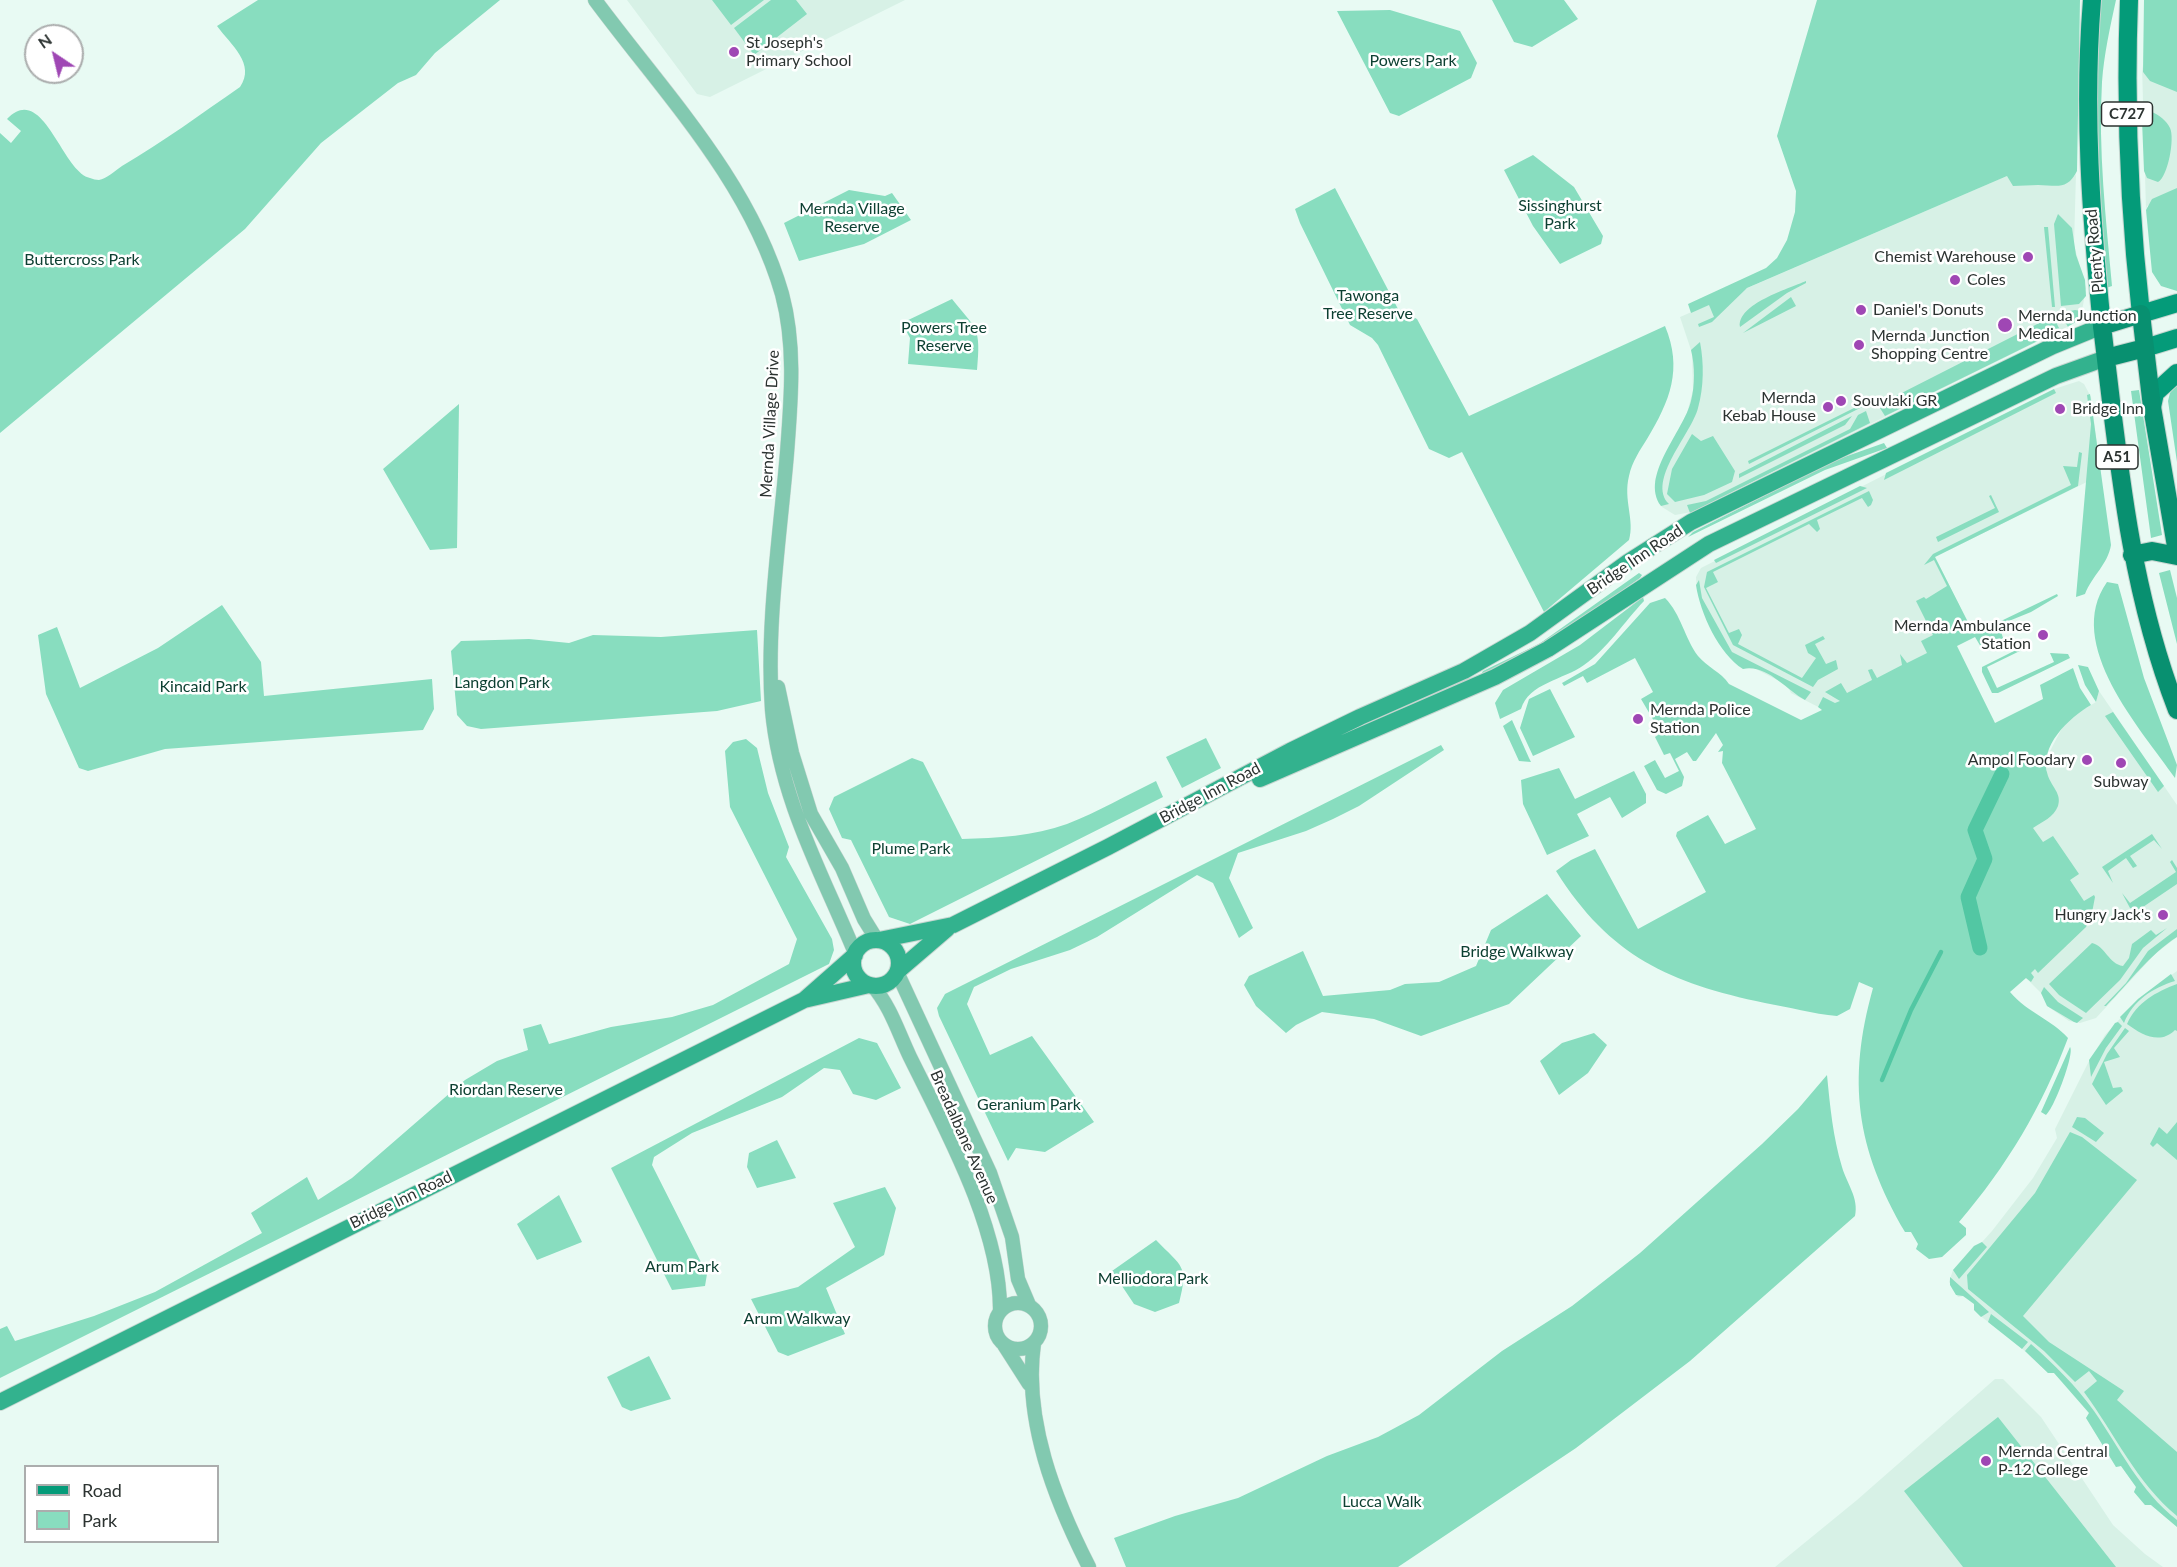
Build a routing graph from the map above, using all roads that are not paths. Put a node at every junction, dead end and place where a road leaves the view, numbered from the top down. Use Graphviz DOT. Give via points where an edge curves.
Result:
graph roads {
  1 [pos="595,0"];
  2 [pos="2092,0"];
  3 [pos="2129,0"];
  4 [pos="2177,303"];
  5 [pos="2141,314"];
  6 [pos="2102,326"];
  7 [pos="2177,338"];
  8 [pos="2145,348"];
  9 [pos="2106,358"];
  10 [pos="2177,373"];
  11 [pos="2152,407"];
  12 [pos="1657,544"];
  13 [pos="2177,554"];
  14 [pos="2132,555"];
  15 [pos="1669,568"];
  16 [pos="2177,710"];
  17 [pos="799,793"];
  18 [pos="1108,847"];
  19 [pos="953,925"];
  20 [pos="878,940"];
  21 [pos="855,954"];
  22 [pos="898,971"];
  23 [pos="870,985"];
  24 [pos="804,1000"];
  25 [pos="1029,1305"];
  26 [pos="1000,1311"];
  27 [pos="1002,1343"];
  28 [pos="1034,1344"];
  29 [pos="1030,1386"];
  30 [pos="0,1402"];
  31 [pos="1089,1567"];
  1 -- 17 [label="street, Mernda Village Drive" via="729,177 766,246 782,296 792,372 772,656 777,716"];
  2 -- 6 [label="main road, Plenty Road / C727" via="2088,167"];
  3 -- 5 [label="main road, C727" via="2127,138"];
  4 -- 5 [label="main road, Bridge Inn Road"];
  5 -- 6 [label="highway, Bridge Inn Road"];
  5 -- 8 [label="highway, A51"];
  6 -- 9 [label="highway, Plenty Road / A51"];
  6 -- 12 [label="main road, Bridge Inn Road" via="1836,450 1691,522"];
  7 -- 8 [label="main road, Bridge Inn Road"];
  8 -- 9 [label="highway, Bridge Inn Road"];
  8 -- 11 [label="highway, A51"];
  9 -- 14 [label="highway, Plenty Road / A51"];
  9 -- 15 [label="main road, Bridge Inn Road" via="2056,376 1868,466 1709,544"];
  10 -- 11 [label="main road" via="2155,393"];
  11 -- 13 [label="highway, A51"];
  12 -- 15 [label="main road"];
  12 -- 18 [label="main road, Bridge Inn Road" via="1487,660 1330,732"];
  13 -- 14 [label="highway" via="2152,551"];
  14 -- 16 [label="highway, Plenty Road / A51" via="2156,649"];
  15 -- 18 [label="main road, Bridge Inn Road" via="1548,649 1495,677"];
  17 -- 20 [label="street, Mernda Village Drive" via="843,868 864,919"];
  17 -- 21 [label="street, Mernda Village Drive" via="817,871"];
  18 -- 19 [label="main road, Bridge Inn Road"];
  19 -- 20 [label="main road, Bridge Inn Road"];
  19 -- 22 [label="main road, Bridge Inn Road"];
  20 -- 21 [label="main road" via="864,943"];
  20 -- 22 [label="main road" via="896,951"];
  21 -- 23 [label="main road" via="857,976"];
  21 -- 24 [label="main road, Bridge Inn Road"];
  22 -- 23 [label="main road" via="887,983"];
  22 -- 25 [label="street, Breadalbane Avenue" via="990,1173 1012,1237 1018,1279"];
  23 -- 24 [label="main road, Bridge Inn Road"];
  23 -- 26 [label="street, Breadalbane Avenue" via="888,1005 963,1167 992,1253"];
  24 -- 30 [label="main road, Bridge Inn Road"];
  25 -- 26 [label="street" via="1013,1303"];
  25 -- 28 [label="street" via="1036,1310 1042,1325"];
  26 -- 27 [label="street" via="995,1326"];
  27 -- 28 [label="street" via="1014,1349"];
  27 -- 29 [label="street"];
  28 -- 29 [label="street"];
  29 -- 31 [label="street" via="1054,1486"];
}
